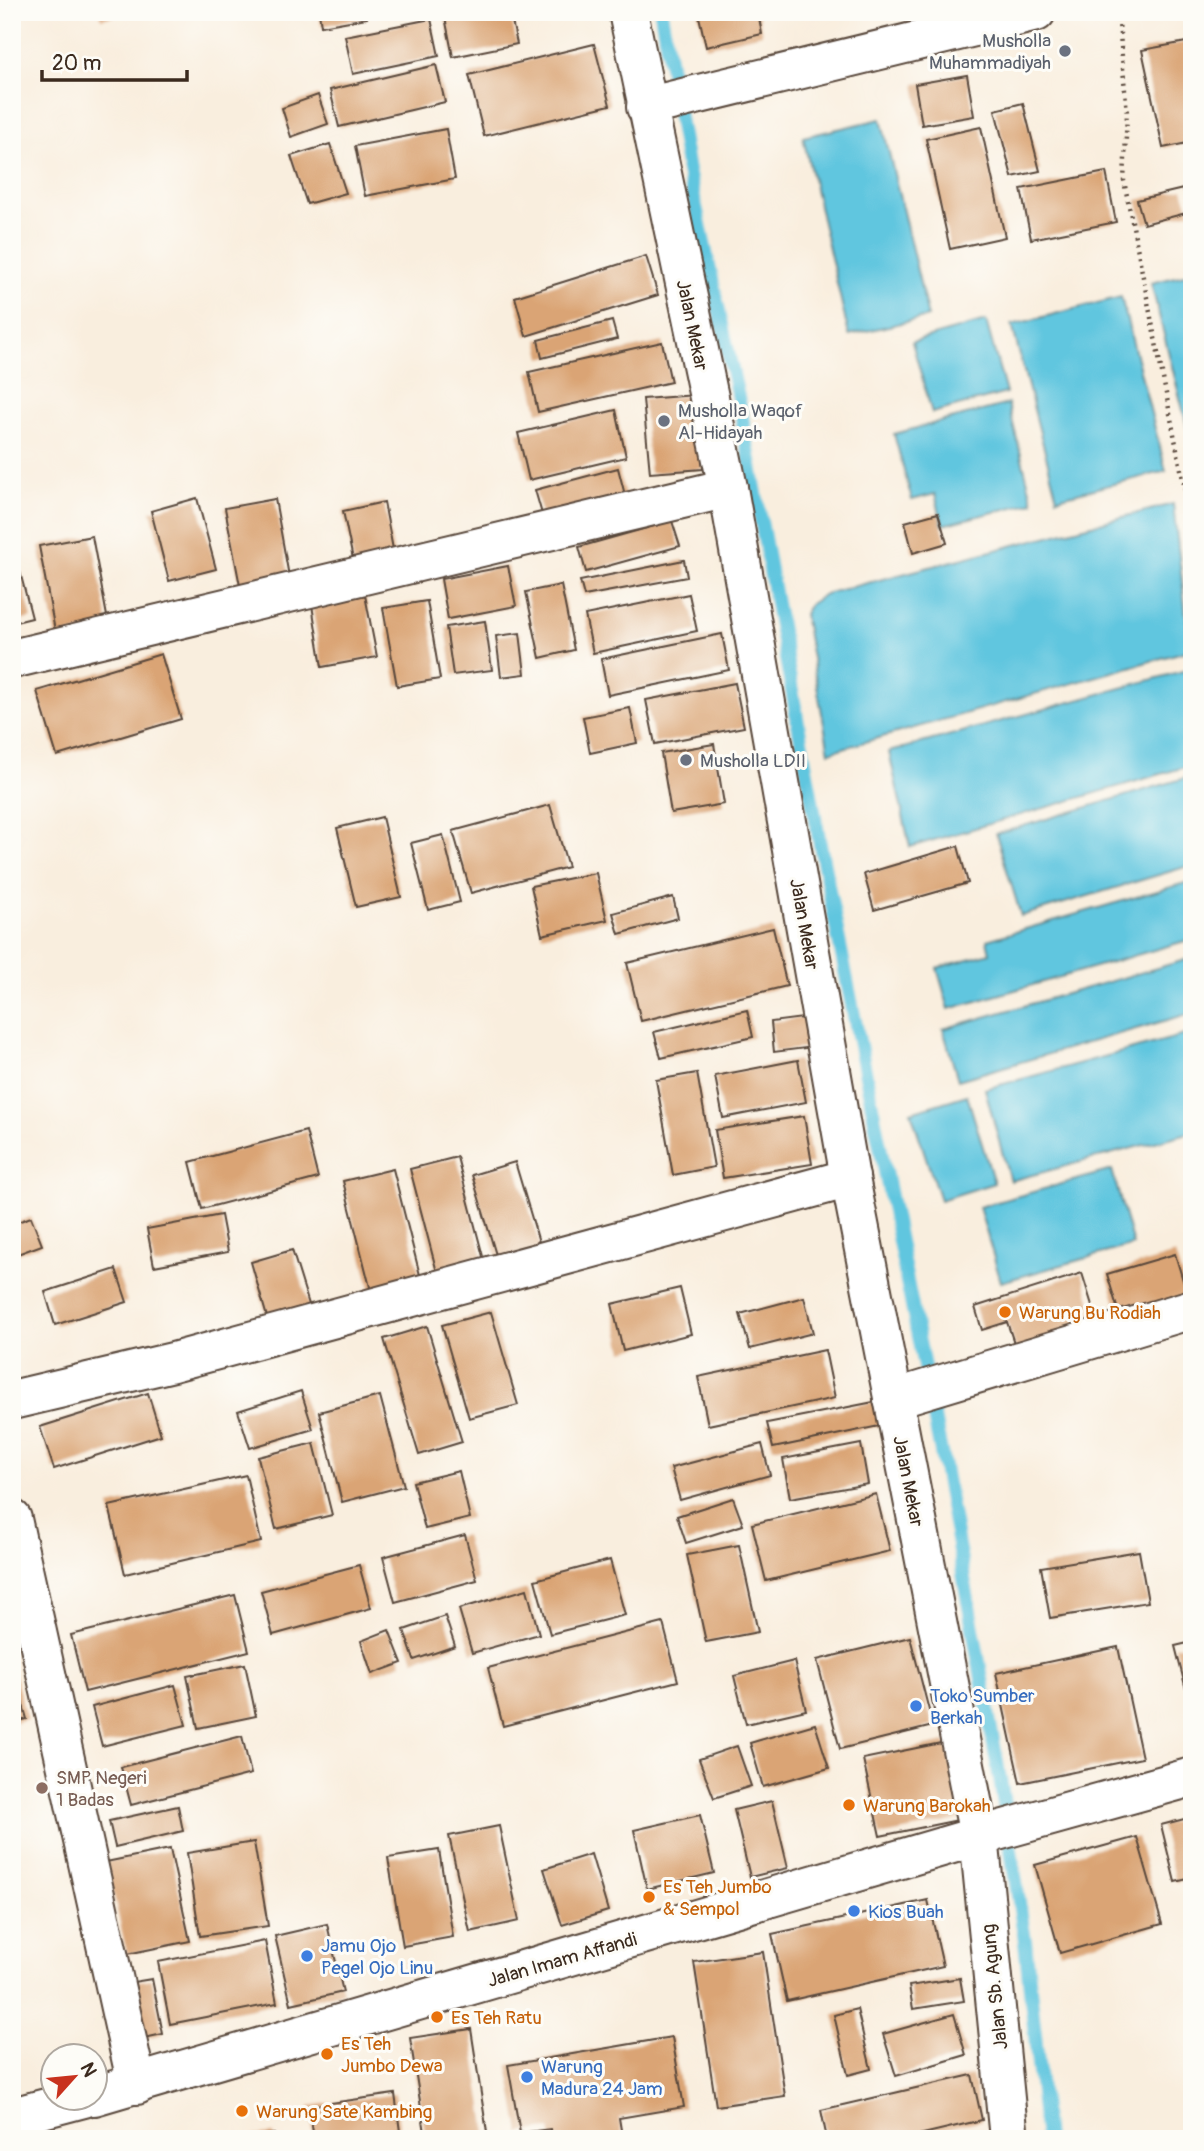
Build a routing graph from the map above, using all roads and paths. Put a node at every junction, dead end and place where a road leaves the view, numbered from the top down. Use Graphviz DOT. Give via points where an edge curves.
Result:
graph roads {
  1 [pos="628,12"];
  2 [pos="1036,12"];
  3 [pos="1118,12"];
  4 [pos="669,101"];
  5 [pos="729,488"];
  6 [pos="1192,525"];
  7 [pos="12,659"];
  8 [pos="849,1178"];
  9 [pos="1192,1309"];
  10 [pos="903,1396"];
  11 [pos="12,1400"];
  12 [pos="12,1519"];
  13 [pos="1192,1777"];
  14 [pos="988,1833"];
  15 [pos="137,2085"];
  16 [pos="108,2092"];
  17 [pos="38,2110"];
  18 [pos="12,2117"];
  19 [pos="1009,2139"];
  1 -- 4 [label="street, Jalan Mekar"];
  2 -- 4 [label="street"];
  3 -- 6 [label="path" via="1127,113 1124,181"];
  4 -- 5 [label="street, Jalan Mekar"];
  5 -- 7 [label="street"];
  5 -- 8 [label="street, Jalan Mekar"];
  8 -- 10 [label="street, Jalan Mekar"];
  8 -- 11 [label="street" via="173,1362"];
  9 -- 10 [label="street"];
  10 -- 14 [label="street, Jalan Mekar"];
  12 -- 15 [label="street"];
  13 -- 14 [label="street, Jalan Imam Affandi"];
  14 -- 15 [label="street, Jalan Imam Affandi"];
  14 -- 19 [label="street, Jalan Sb. Agung"];
  15 -- 16 [label="street, Jalan Imam Affandi"];
  17 -- 18 [label="street"];
}
